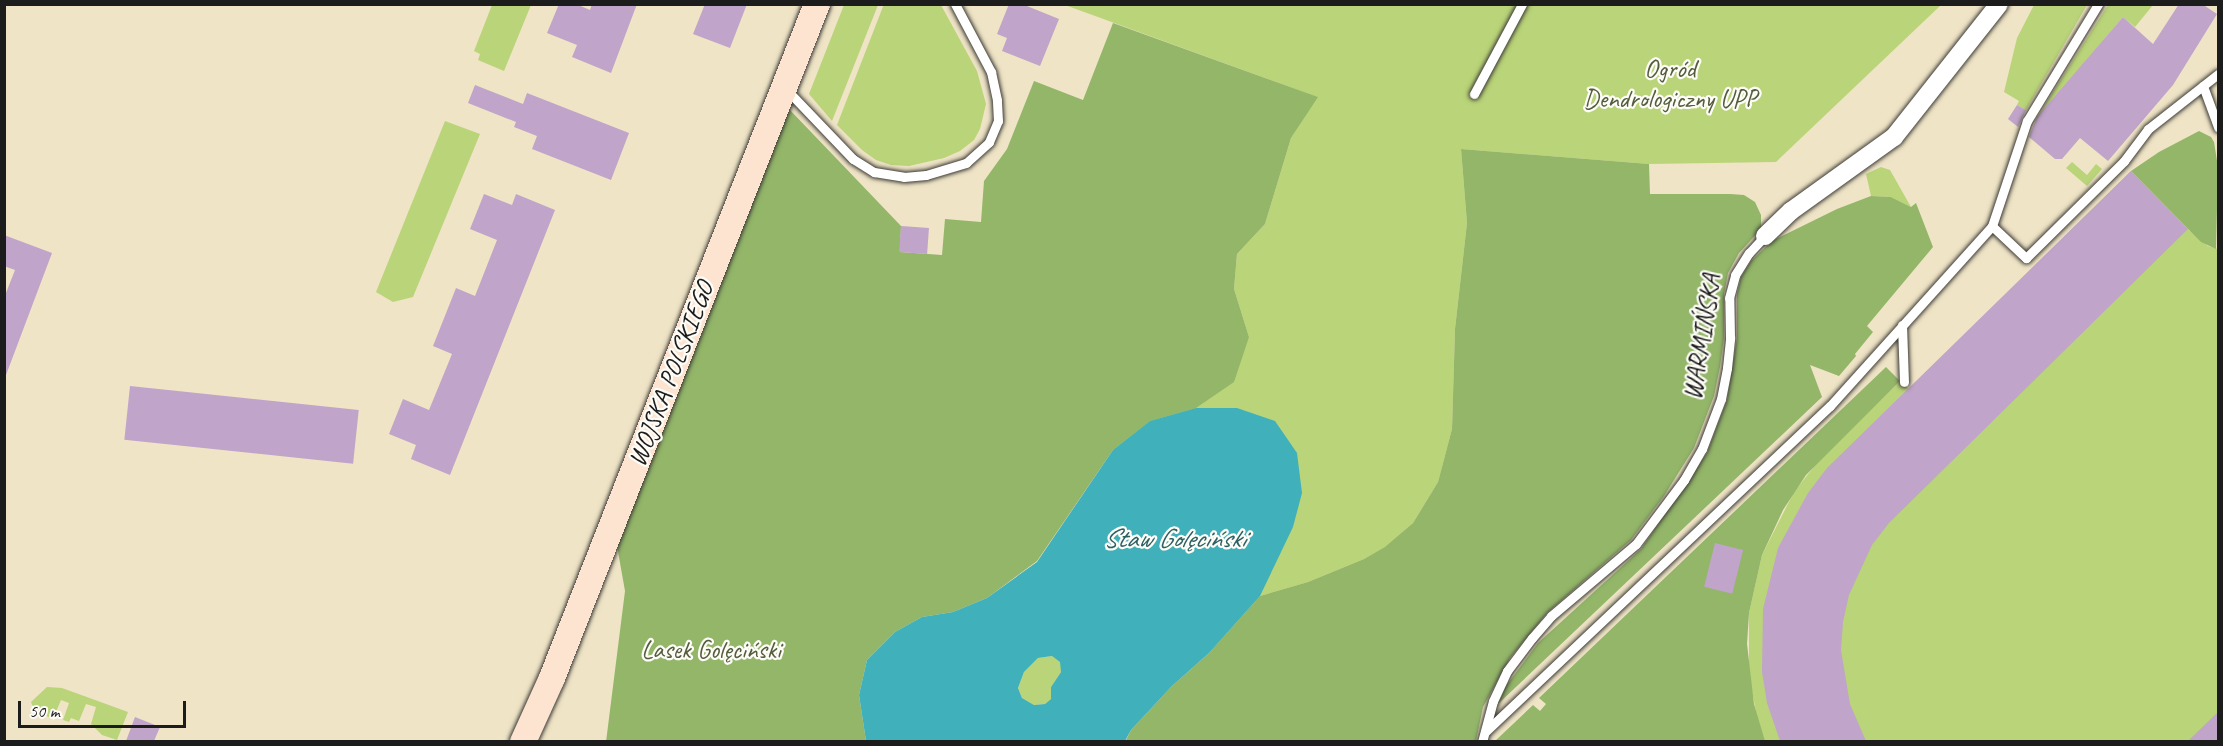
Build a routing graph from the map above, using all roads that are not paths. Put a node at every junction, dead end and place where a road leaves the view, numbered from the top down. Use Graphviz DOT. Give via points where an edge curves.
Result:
graph roads {
  1 [pos="817,4"];
  2 [pos="955,4"];
  3 [pos="1522,4"];
  4 [pos="1999,4"];
  5 [pos="2098,4"];
  6 [pos="2218,74"];
  7 [pos="2203,86"];
  8 [pos="784,87"];
  9 [pos="1474,94"];
  10 [pos="2218,127"];
  11 [pos="1992,226"];
  12 [pos="1765,236"];
  13 [pos="1902,325"];
  14 [pos="1904,382"];
  15 [pos="1483,737"];
  16 [pos="523,741"];
  1 -- 8 [label="street, WOJSKA POLSKIEGO"];
  2 -- 8 [label="lane" via="991,72 997,99 998,121 989,142 966,163 926,175 904,177 874,172 846,153"];
  3 -- 9 [label="lane"];
  4 -- 12 [label="street, WARMIŃSKA" via="1894,137 1791,212"];
  5 -- 11 [label="lane" via="2026,121"];
  6 -- 7 [label="lane"];
  7 -- 10 [label="lane"];
  7 -- 11 [label="lane" via="2148,129 2124,160 2026,258"];
  8 -- 16 [label="street, WOJSKA POLSKIEGO" via="552,678"];
  11 -- 13 [label="lane"];
  12 -- 15 [label="lane, WARMIŃSKA" via="1735,275 1729,298 1727,368 1721,399 1702,449 1636,544 1551,616 1532,638 1507,671"];
  13 -- 14 [label="lane"];
  13 -- 15 [label="lane" via="1830,406"];
}
